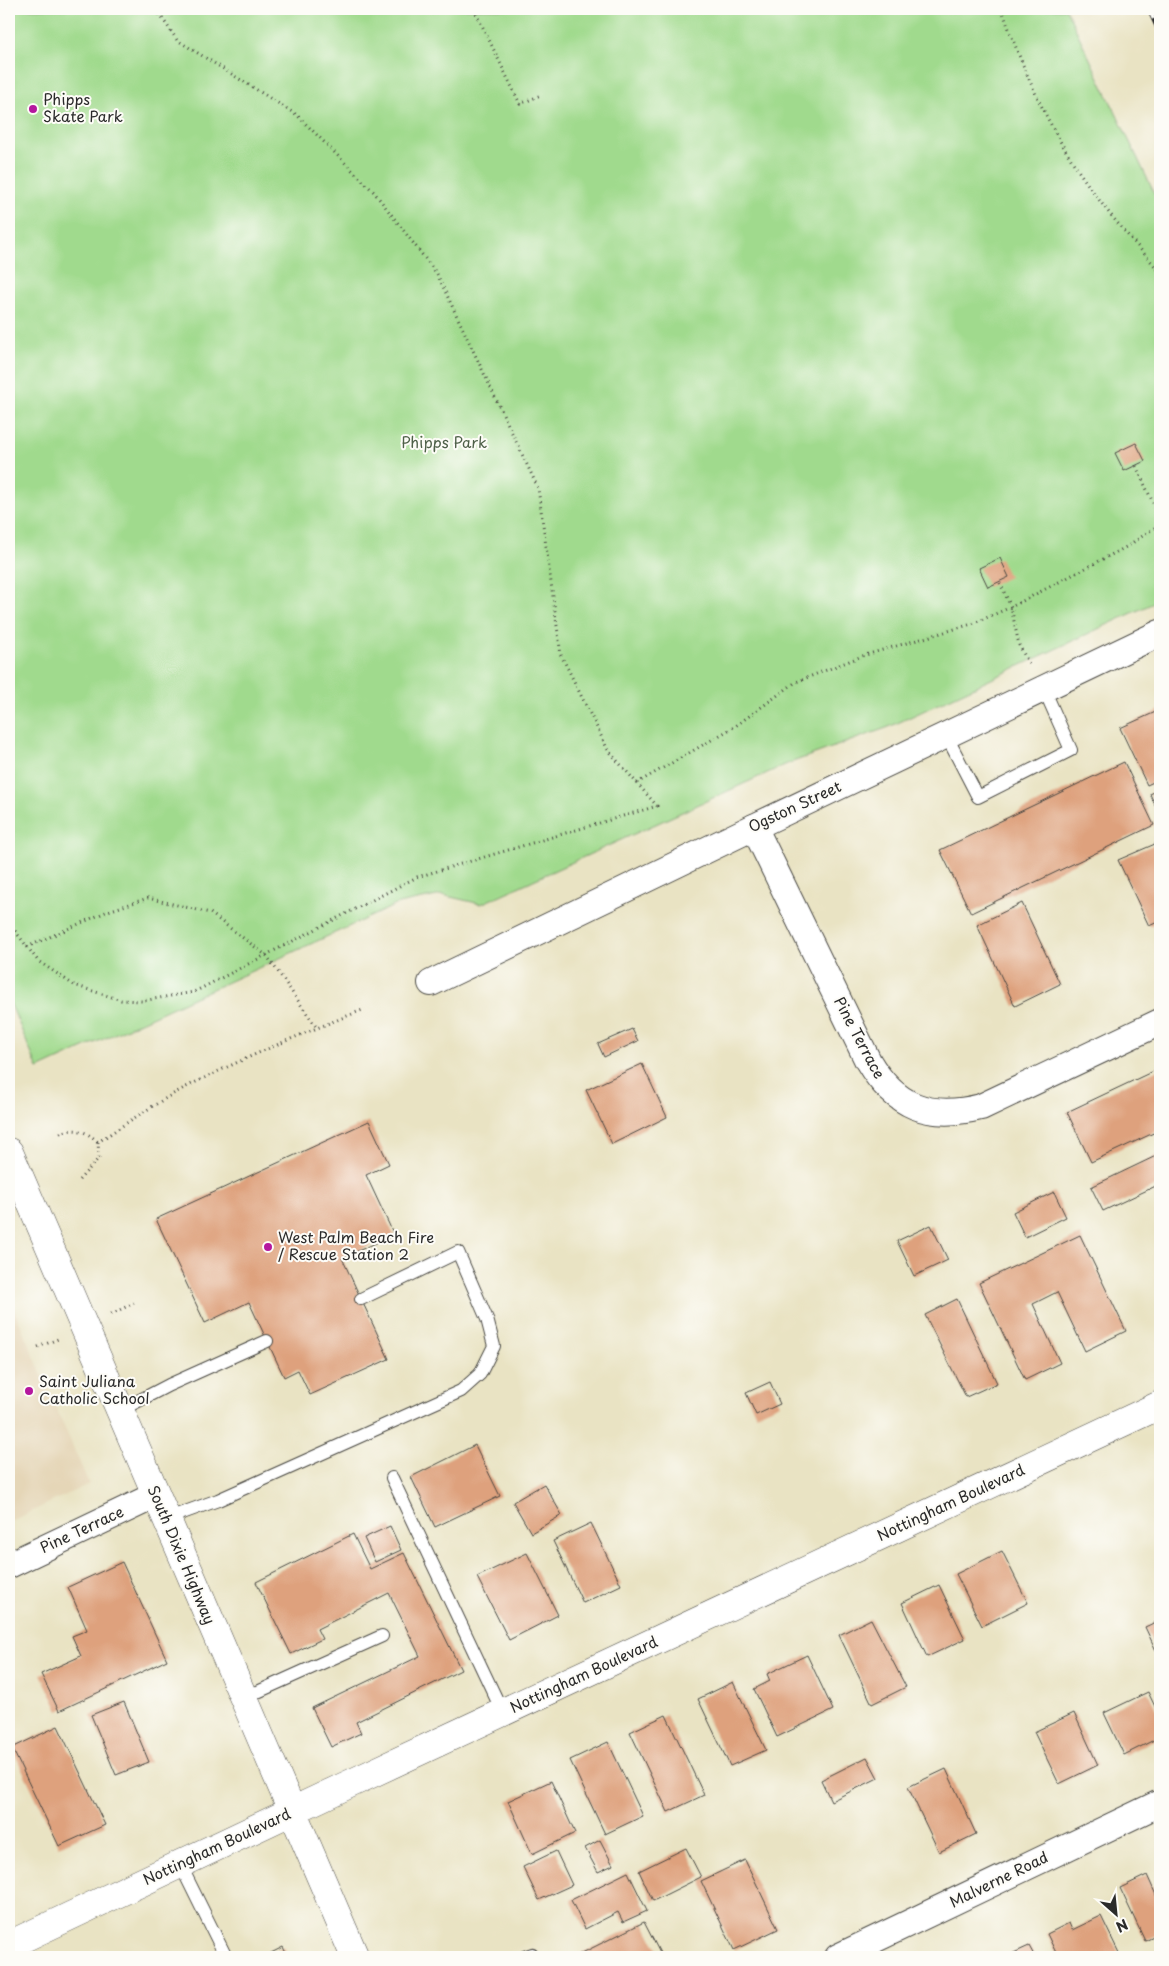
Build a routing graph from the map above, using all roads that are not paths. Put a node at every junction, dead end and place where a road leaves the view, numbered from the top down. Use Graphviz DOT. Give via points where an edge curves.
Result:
graph roads {
  1 [pos="1160,634"];
  2 [pos="1044,689"];
  3 [pos="946,735"];
  4 [pos="754,827"];
  5 [pos="431,984"];
  6 [pos="1160,1022"];
  7 [pos="9,1152"];
  8 [pos="361,1299"];
  9 [pos="267,1341"];
  10 [pos="1160,1405"];
  11 [pos="120,1411"];
  12 [pos="392,1478"];
  13 [pos="161,1507"];
  14 [pos="9,1565"];
  15 [pos="382,1636"];
  16 [pos="244,1698"];
  17 [pos="503,1713"];
  18 [pos="1160,1803"];
  19 [pos="293,1811"];
  20 [pos="180,1864"];
  21 [pos="9,1945"];
  22 [pos="226,1957"];
  23 [pos="355,1957"];
  24 [pos="524,1957"];
  25 [pos="534,1957"];
  26 [pos="838,1957"];
  1 -- 2 [label="street, Ogston Street"];
  2 -- 3 [label="street, Ogston Street"];
  2 -- 3 [label="lane" via="1071,750 978,797"];
  3 -- 4 [label="street, Ogston Street"];
  4 -- 5 [label="street, Ogston Street"];
  4 -- 6 [label="street, Pine Terrace" via="868,1061 879,1080 895,1096 915,1106 944,1112 981,1106"];
  7 -- 11 [label="street, South Dixie Highway"];
  8 -- 13 [label="lane" via="458,1252 487,1319 494,1346 480,1374 461,1392 218,1500"];
  9 -- 11 [label="lane"];
  10 -- 17 [label="street, Nottingham Boulevard"];
  11 -- 13 [label="street, South Dixie Highway"];
  12 -- 17 [label="lane"];
  13 -- 14 [label="street, Pine Terrace"];
  13 -- 16 [label="street, South Dixie Highway"];
  15 -- 16 [label="lane"];
  16 -- 19 [label="street, South Dixie Highway"];
  17 -- 19 [label="street, Nottingham Boulevard"];
  18 -- 26 [label="street, Malverne Road"];
  19 -- 20 [label="street, Nottingham Boulevard"];
  19 -- 23 [label="street, South Dixie Highway"];
  20 -- 21 [label="street, Nottingham Boulevard"];
  20 -- 22 [label="lane"];
  24 -- 25 [label="lane" via="532,1954"];
}
